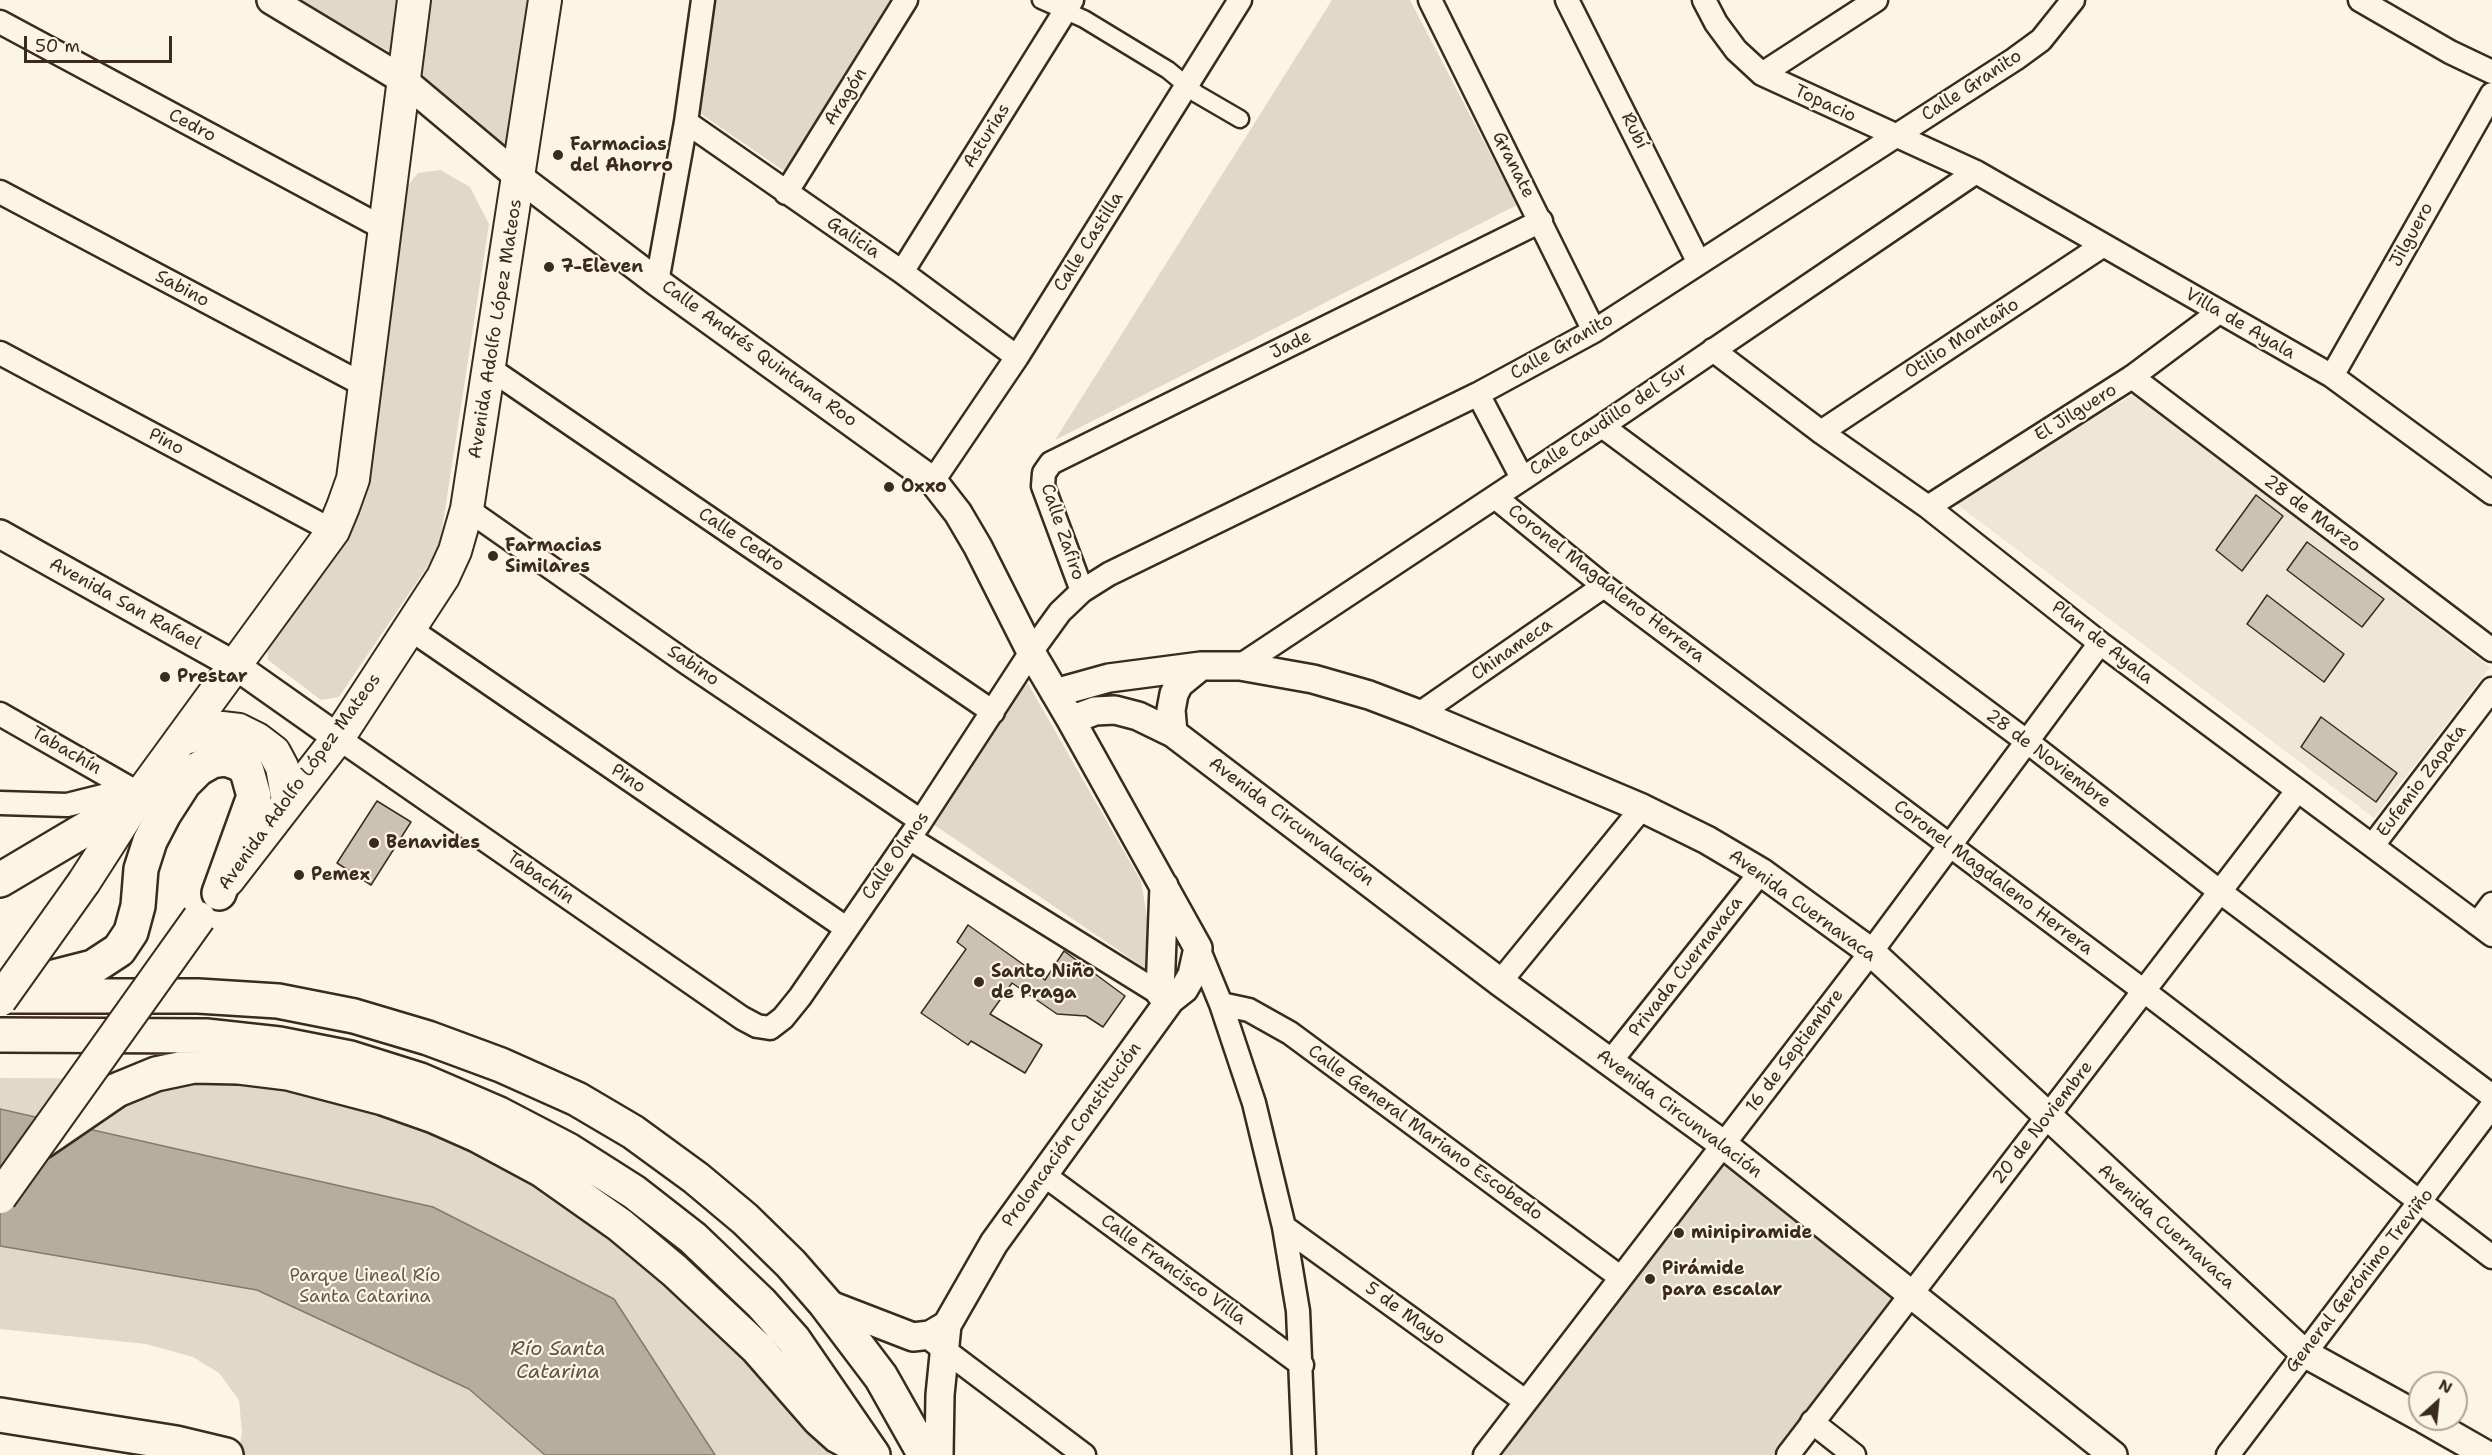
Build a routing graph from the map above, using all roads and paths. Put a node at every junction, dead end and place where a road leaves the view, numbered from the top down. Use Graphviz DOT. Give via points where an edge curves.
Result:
graph roads {
  1 [pos="271,0"];
  2 [pos="414,0"];
  3 [pos="545,0"];
  4 [pos="703,0"];
  5 [pos="906,0"];
  6 [pos="1041,0"];
  7 [pos="1240,0"];
  8 [pos="1430,0"];
  9 [pos="1567,0"];
  10 [pos="1704,0"];
  11 [pos="1876,0"];
  12 [pos="2073,0"];
  13 [pos="2360,0"];
  14 [pos="1069,5"];
  15 [pos="0,22"];
  16 [pos="2492,72"];
  17 [pos="1762,74"];
  18 [pos="402,79"];
  19 [pos="1187,83"];
  20 [pos="2492,94"];
  21 [pos="1240,119"];
  22 [pos="686,123"];
  23 [pos="1893,136"];
  24 [pos="1976,172"];
  25 [pos="520,178"];
  26 [pos="0,192"];
  27 [pos="786,193"];
  28 [pos="1541,221"];
  29 [pos="385,229"];
  30 [pos="2102,246"];
  31 [pos="1700,262"];
  32 [pos="902,272"];
  33 [pos="657,282"];
  34 [pos="2219,312"];
  35 [pos="1594,331"];
  36 [pos="1713,350"];
  37 [pos="0,353"];
  38 [pos="1017,357"];
  39 [pos="489,368"];
  40 [pos="2332,376"];
  41 [pos="2132,377"];
  42 [pos="364,385"];
  43 [pos="1478,394"];
  44 [pos="1602,426"];
  45 [pos="1821,432"];
  46 [pos="1044,473"];
  47 [pos="1522,478"];
  48 [pos="933,481"];
  49 [pos="2492,493"];
  50 [pos="1496,497"];
  51 [pos="1928,507"];
  52 [pos="467,509"];
  53 [pos="333,531"];
  54 [pos="0,534"];
  55 [pos="1604,586"];
  56 [pos="1082,591"];
  57 [pos="410,629"];
  58 [pos="2100,643"];
  59 [pos="2492,650"];
  60 [pos="1030,652"];
  61 [pos="236,666"];
  62 [pos="1201,666"];
  63 [pos="1240,666"];
  64 [pos="2492,689"];
  65 [pos="1055,693"];
  66 [pos="993,712"];
  67 [pos="0,714"];
  68 [pos="1419,714"];
  69 [pos="1071,720"];
  70 [pos="1173,734"];
  71 [pos="338,738"];
  72 [pos="181,739"];
  73 [pos="2029,743"];
  74 [pos="2297,791"];
  75 [pos="137,793"];
  76 [pos="288,801"];
  77 [pos="0,803"];
  78 [pos="1642,808"];
  79 [pos="915,830"];
  80 [pos="2373,845"];
  81 [pos="1950,847"];
  82 [pos="1761,872"];
  83 [pos="0,880"];
  84 [pos="1164,885"];
  85 [pos="2218,891"];
  86 [pos="219,893"];
  87 [pos="2492,904"];
  88 [pos="846,928"];
  89 [pos="2485,929"];
  90 [pos="1198,948"];
  91 [pos="1870,952"];
  92 [pos="1500,982"];
  93 [pos="2144,991"];
  94 [pos="0,996"];
  95 [pos="1165,996"];
  96 [pos="1221,1004"];
  97 [pos="742,1018"];
  98 [pos="0,1035"];
  99 [pos="1610,1062"];
  100 [pos="2492,1096"];
  101 [pos="2492,1106"];
  102 [pos="2047,1118"];
  103 [pos="41,1142"];
  104 [pos="1724,1145"];
  105 [pos="1044,1175"];
  106 [pos="0,1197"];
  107 [pos="2420,1204"];
  108 [pos="1284,1227"];
  109 [pos="2492,1257"];
  110 [pos="1620,1277"];
  111 [pos="1912,1294"];
  112 [pos="825,1303"];
  113 [pos="939,1337"];
  114 [pos="2304,1353"];
  115 [pos="1302,1365"];
  116 [pos="1526,1401"];
  117 [pos="2408,1410"];
  118 [pos="0,1414"];
  119 [pos="1812,1422"];
  120 [pos="2445,1431"];
  121 [pos="226,1455"];
  122 [pos="873,1455"];
  123 [pos="925,1455"];
  124 [pos="939,1455"];
  125 [pos="1084,1455"];
  126 [pos="1304,1455"];
  127 [pos="1485,1455"];
  128 [pos="1788,1455"];
  129 [pos="1854,1455"];
  130 [pos="2113,1455"];
  131 [pos="2228,1455"];
  132 [pos="2487,1455"];
  1 -- 18 [label="street, Calle Andrés Quintana Roo"];
  2 -- 18 [label="main road"];
  3 -- 25 [label="main road, Avenida Adolfo López Mateos"];
  4 -- 22 [label="street"];
  5 -- 27 [label="street, Aragón"];
  6 -- 14 [label="street"];
  7 -- 19 [label="street, Calle Castilla"];
  8 -- 28 [label="street, Granate"];
  9 -- 31 [label="street, Rubí"];
  10 -- 17 [label="street, Topacio" via="1736,50"];
  11 -- 17 [label="street"];
  12 -- 23 [label="street, Calle Granito" via="2041,40"];
  13 -- 16 [label="street"];
  14 -- 19 [label="street"];
  14 -- 32 [label="street, Asturias"];
  15 -- 29 [label="street, Cedro"];
  17 -- 23 [label="street, Topacio"];
  18 -- 25 [label="street, Calle Andrés Quintana Roo"];
  18 -- 29 [label="main road"];
  19 -- 21 [label="street" via="1197,94"];
  19 -- 38 [label="street, Calle Castilla"];
  20 -- 40 [label="street, Jilguero"];
  22 -- 27 [label="street, Galicia"];
  22 -- 33 [label="street"];
  23 -- 24 [label="street, Topacio"];
  23 -- 31 [label="street, Calle Granito"];
  24 -- 30 [label="street, Villa de Ayala"];
  24 -- 36 [label="street, Calle Caudillo del Sur"];
  25 -- 33 [label="street, Calle Andrés Quintana Roo"];
  25 -- 39 [label="main road, Avenida Adolfo López Mateos"];
  26 -- 42 [label="street, Sabino"];
  27 -- 32 [label="street, Galicia"];
  28 -- 35 [label="street, Granate"];
  28 -- 46 [label="street, Jade" via="1051,463"];
  29 -- 42 [label="main road"];
  30 -- 34 [label="street, Villa de Ayala"];
  30 -- 45 [label="street, Otilio Montaño"];
  31 -- 35 [label="street, Calle Granito"];
  32 -- 38 [label="street, Galicia"];
  33 -- 48 [label="street, Calle Andrés Quintana Roo"];
  34 -- 40 [label="street, Villa de Ayala"];
  34 -- 41 [label="street, El Jilguero"];
  35 -- 43 [label="street, Calle Granito"];
  36 -- 44 [label="street, Calle Caudillo del Sur"];
  36 -- 45 [label="street, Plan de Ayala"];
  37 -- 53 [label="street, Pino"];
  38 -- 48 [label="street, Calle Castilla"];
  39 -- 52 [label="main road, Avenida Adolfo López Mateos"];
  39 -- 66 [label="street, Calle Cedro"];
  40 -- 49 [label="street, Villa de Ayala"];
  41 -- 51 [label="street, El Jilguero"];
  41 -- 59 [label="street, 28 de Marzo"];
  42 -- 53 [label="main road" via="352,478"];
  43 -- 47 [label="street"];
  43 -- 56 [label="street, Calle Granito" via="1109,574"];
  44 -- 47 [label="street, Calle Caudillo del Sur"];
  44 -- 73 [label="street, 28 de Noviembre"];
  45 -- 51 [label="street, Plan de Ayala"];
  46 -- 56 [label="street, Calle Zafiro" via="1043,486"];
  47 -- 50 [label="street, Calle Caudillo del Sur"];
  48 -- 60 [label="street, Calle Andrés Quintana Roo" via="978,547"];
  50 -- 55 [label="street, Coronel Magdaleno Herrera"];
  50 -- 63 [label="street, Calle Caudillo del Sur"];
  51 -- 58 [label="street, Plan de Ayala"];
  52 -- 57 [label="main road, Avenida Adolfo López Mateos" via="443,577"];
  52 -- 79 [label="street, Sabino"];
  53 -- 61 [label="main road"];
  54 -- 61 [label="street, Avenida San Rafael"];
  55 -- 68 [label="street, Chinameca"];
  55 -- 81 [label="street, Coronel Magdaleno Herrera"];
  56 -- 60 [label="street, Calle Granito" via="1060,612"];
  57 -- 71 [label="main road, Avenida Adolfo López Mateos"];
  57 -- 88 [label="street, Pino"];
  58 -- 73 [label="street, 16 de Septiembre"];
  58 -- 74 [label="street, Plan de Ayala"];
  60 -- 65 [label="street, Calle Andrés Quintana Roo"];
  60 -- 66 [label="street, Calle Olmos"];
  61 -- 71 [label="street, Avenida San Rafael"];
  61 -- 72 [label="main road"];
  62 -- 63 [label="street, Avenida Cuernavaca"];
  62 -- 65 [label="street, Avenida Cuernavaca" via="1110,678"];
  62 -- 70 [label="street" via="1179,684 1174,694"];
  63 -- 68 [label="street, Avenida Cuernavaca" via="1313,679"];
  64 -- 80 [label="street, Eufemio Zapata"];
  65 -- 69 [label="street, Calle Andrés Quintana Roo"];
  66 -- 79 [label="street, Calle Olmos"];
  67 -- 75 [label="street, Tabachín"];
  68 -- 78 [label="street, Avenida Cuernavaca"];
  69 -- 70 [label="street, Avenida Circunvalación" via="1095,711 1115,710 1138,716"];
  69 -- 84 [label="street"];
  70 -- 92 [label="street, Avenida Circunvalación"];
  71 -- 76 [label="main road, Avenida Adolfo López Mateos"];
  71 -- 97 [label="street, Tabachín"];
  72 -- 75 [label="main road"];
  72 -- 76 [label="main road" via="222,728 239,730 257,739 274,752 282,767"];
  73 -- 81 [label="street, 16 de Septiembre"];
  73 -- 85 [label="street, 28 de Noviembre"];
  74 -- 80 [label="street, Plan de Ayala"];
  74 -- 85 [label="street, 20 de Noviembre"];
  75 -- 77 [label="street" via="67,805"];
  75 -- 83 [label="highway"];
  75 -- 94 [label="main road, bridge" via="84,882"];
  76 -- 86 [label="main road, Avenida Adolfo López Mateos"];
  78 -- 82 [label="street, Avenida Cuernavaca"];
  78 -- 92 [label="street"];
  79 -- 88 [label="street, Calle Olmos"];
  79 -- 95 [label="street, Sabino"];
  80 -- 89 [label="street, Plan de Ayala"];
  81 -- 91 [label="street, 16 de Septiembre"];
  81 -- 93 [label="street, Coronel Magdaleno Herrera"];
  82 -- 91 [label="street, Avenida Cuernavaca"];
  82 -- 99 [label="street, Privada Cuernavaca"];
  84 -- 90 [label="street"];
  84 -- 95 [label="street"];
  85 -- 93 [label="street, 20 de Noviembre"];
  85 -- 100 [label="street, 28 de Noviembre"];
  86 -- 94 [label="highway" via="254,796 247,771 226,759 198,769 164,814 141,869 131,932 119,950 93,967 39,979"];
  86 -- 103 [label="main road, Avenida Adolfo López Mateos, bridge"];
  87 -- 89 [label="street"];
  88 -- 97 [label="street, Calle Olmos" via="783,1018 770,1028"];
  90 -- 95 [label="street, Proloncación Constitución" via="1190,980 1177,997"];
  90 -- 96 [label="street"];
  91 -- 102 [label="street, Avenida Cuernavaca"];
  91 -- 104 [label="street, 16 de Septiembre"];
  92 -- 99 [label="street, Avenida Circunvalación"];
  93 -- 102 [label="street, 20 de Noviembre"];
  93 -- 107 [label="street, Coronel Magdaleno Herrera"];
  94 -- 112 [label="highway" via="198,996 278,1001 354,1016 501,1065 577,1099 633,1132 696,1178 753,1227"];
  95 -- 105 [label="street, Proloncación Constitución"];
  96 -- 108 [label="street" via="1254,1103"];
  96 -- 110 [label="street, Calle General Mariano Escobedo" via="1249,1010 1290,1033"];
  98 -- 122 [label="highway" via="206,1036 279,1044 350,1058 420,1080 499,1114 568,1150 634,1192 693,1238 794,1340"];
  99 -- 104 [label="street, Avenida Circunvalación"];
  101 -- 107 [label="street, General Gerónimo Treviño"];
  102 -- 111 [label="street, 20 de Noviembre"];
  102 -- 114 [label="street, Avenida Cuernavaca"];
  103 -- 106 [label="main road, Avenida Adolfo López Mateos, bridge"];
  103 -- 122 [label="highway" via="117,1090 156,1074 194,1066 288,1073 383,1098 456,1125 550,1175 648,1248 737,1330 819,1419 838,1436"];
  104 -- 110 [label="street, 16 de Septiembre"];
  104 -- 111 [label="street, Avenida Circunvalación"];
  105 -- 113 [label="street, Proloncación Constitución" via="994,1243"];
  105 -- 115 [label="street, Calle Francisco Villa"];
  107 -- 109 [label="street, Coronel Magdaleno Herrera"];
  107 -- 114 [label="street, General Gerónimo Treviño"];
  108 -- 115 [label="street" via="1298,1311"];
  108 -- 116 [label="street, 5 de Mayo"];
  110 -- 116 [label="street, 16 de Septiembre"];
  111 -- 119 [label="street, 20 de Noviembre"];
  111 -- 130 [label="street, Avenida Circunvalación"];
  112 -- 113 [label="street" via="907,1335"];
  112 -- 123 [label="highway" via="881,1377"];
  113 -- 124 [label="street, Proloncación Constitución"];
  113 -- 125 [label="street"];
  114 -- 117 [label="street, Avenida Cuernavaca"];
  114 -- 131 [label="street, General Gerónimo Treviño"];
  115 -- 126 [label="street"];
  116 -- 127 [label="street, 16 de Septiembre"];
  118 -- 121 [label="highway"];
  119 -- 128 [label="street, 20 de Noviembre"];
  119 -- 129 [label="street"];
  120 -- 132 [label="street"];
}
